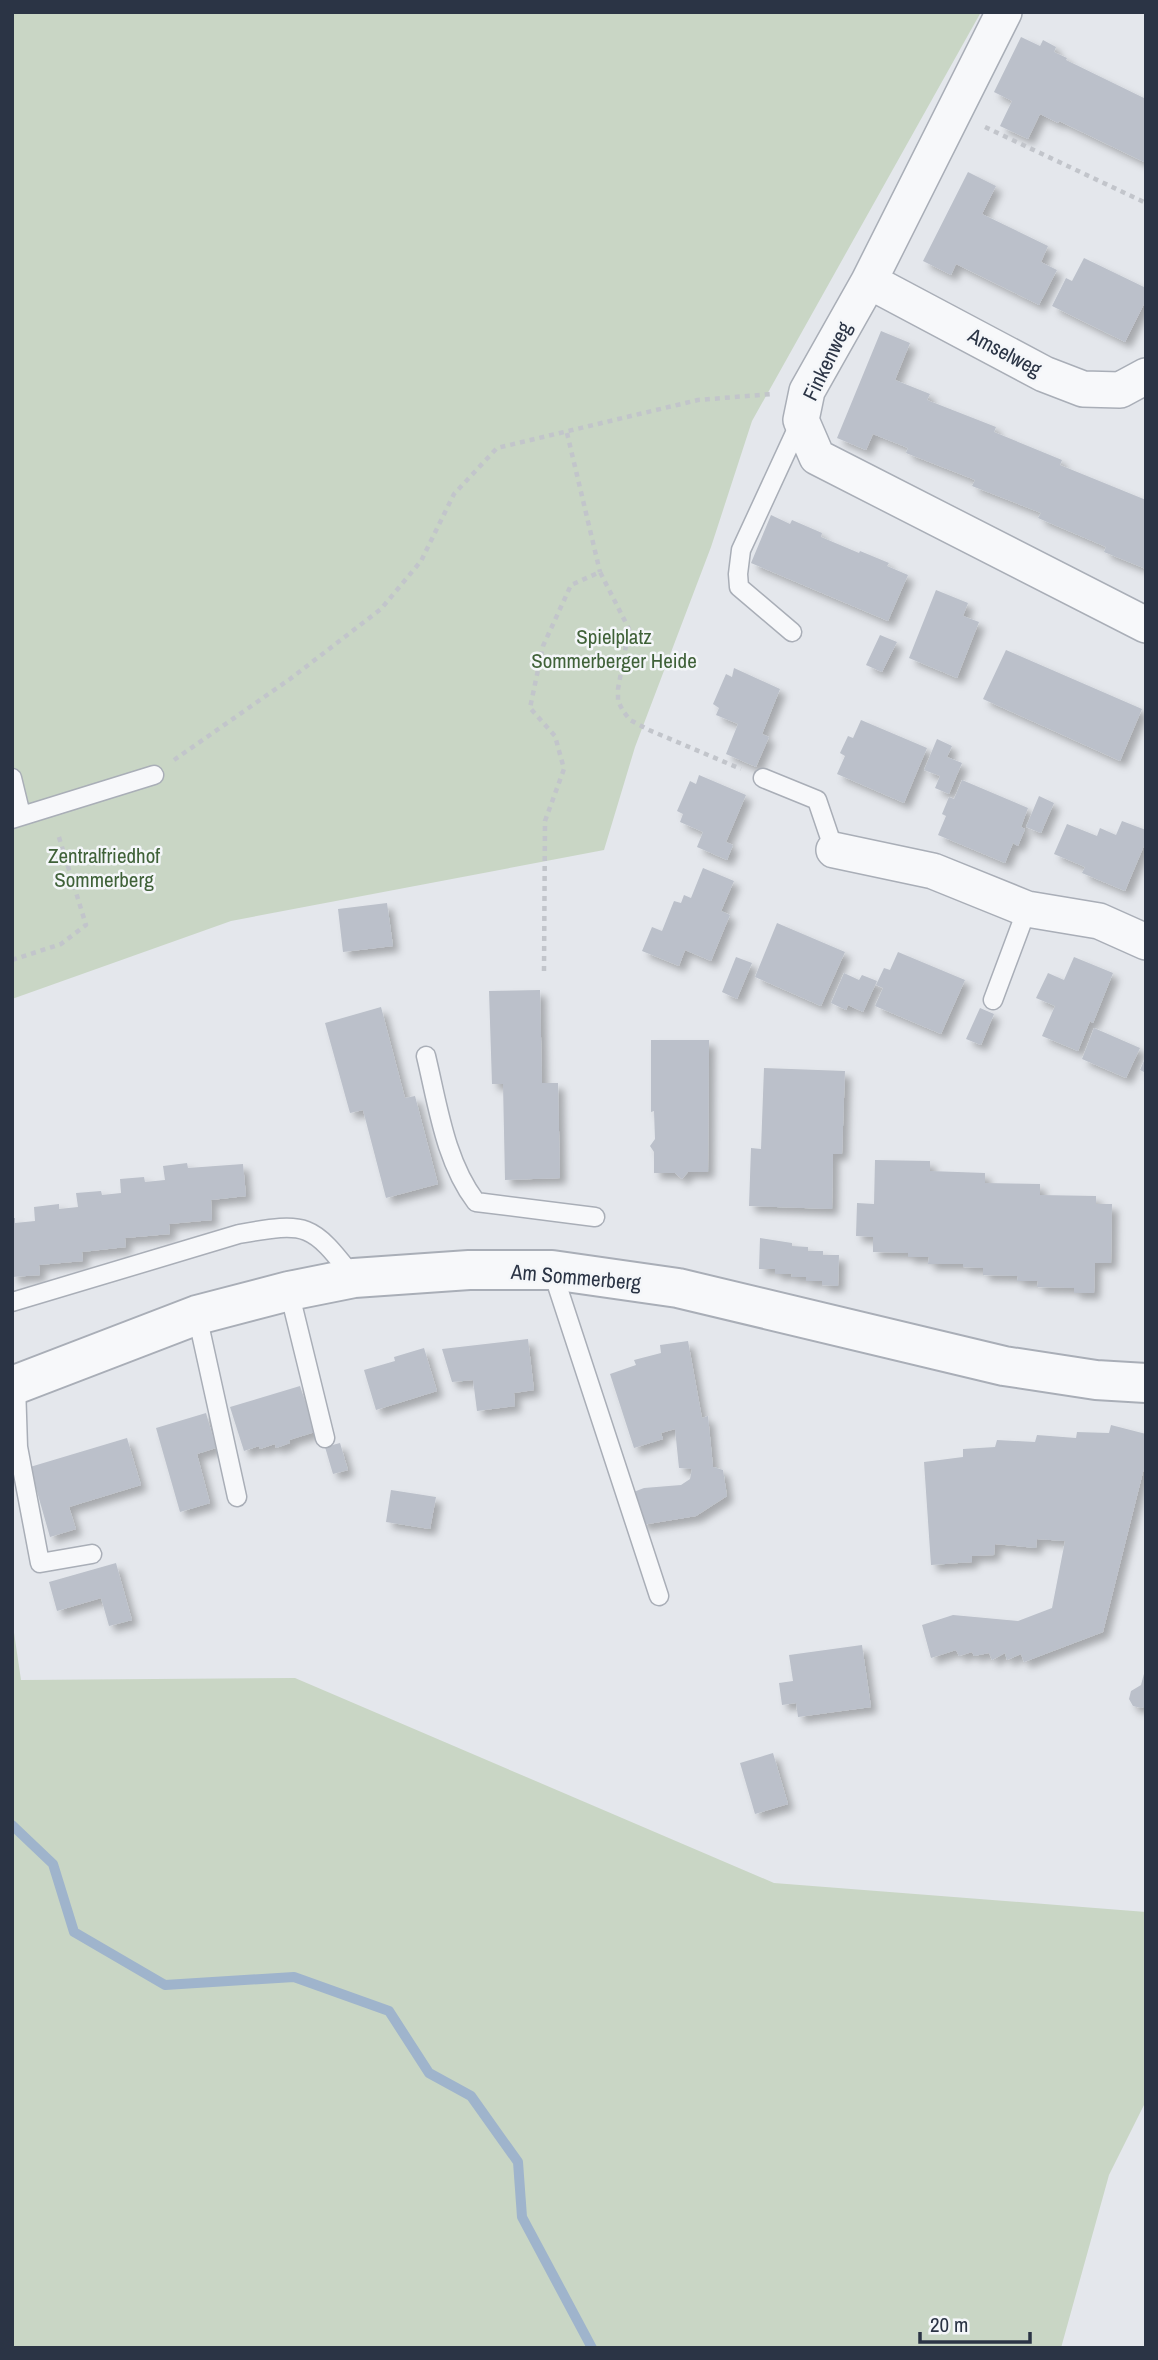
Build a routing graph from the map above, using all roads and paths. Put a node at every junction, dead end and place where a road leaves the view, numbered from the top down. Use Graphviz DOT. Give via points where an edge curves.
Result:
graph roads {
  1 [pos="1004,12"];
  2 [pos="953,112"];
  3 [pos="1146,203"];
  4 [pos="869,281"];
  5 [pos="1146,376"];
  6 [pos="804,405"];
  7 [pos="567,433"];
  8 [pos="600,572"];
  9 [pos="1146,625"];
  10 [pos="792,632"];
  11 [pos="154,775"];
  12 [pos="12,778"];
  13 [pos="763,778"];
  14 [pos="50,807"];
  15 [pos="17,817"];
  16 [pos="834,850"];
  17 [pos="1027,909"];
  18 [pos="1146,942"];
  19 [pos="12,960"];
  20 [pos="544,971"];
  21 [pos="993,1000"];
  22 [pos="426,1056"];
  23 [pos="595,1217"];
  24 [pos="552,1270"];
  25 [pos="354,1278"];
  26 [pos="289,1291"];
  27 [pos="12,1302"];
  28 [pos="197,1315"];
  29 [pos="1146,1383"];
  30 [pos="14,1385"];
  31 [pos="325,1438"];
  32 [pos="237,1497"];
  33 [pos="92,1554"];
  34 [pos="659,1597"];
  1 -- 2 [label="street, Finkenweg"];
  2 -- 3 [label="path"];
  2 -- 4 [label="street, Finkenweg"];
  4 -- 5 [label="street, Amselweg" via="1083,389 1120,390"];
  4 -- 6 [label="street, Finkenweg"];
  6 -- 7 [label="path" via="698,400"];
  6 -- 9 [label="street, Finkenweg" via="817,457"];
  6 -- 10 [label="lane" via="741,550 738,574 740,587"];
  7 -- 8 [label="path"];
  7 -- 11 [label="path" via="497,449 454,494 421,561 381,609"];
  8 -- 13 [label="path" via="629,629 618,701 630,720"];
  8 -- 20 [label="path" via="571,585 543,646 530,708 555,736 564,769 545,821"];
  11 -- 14 [label="lane"];
  12 -- 15 [label="lane"];
  13 -- 16 [label="lane" via="817,800"];
  14 -- 15 [label="lane"];
  14 -- 19 [label="path" via="86,925 61,944"];
  16 -- 17 [label="street" via="933,871"];
  17 -- 18 [label="street" via="1099,921"];
  17 -- 21 [label="lane"];
  22 -- 23 [label="lane" via="453,1163 476,1202"];
  24 -- 25 [label="street, Am Sommerberg" via="455,1270"];
  24 -- 29 [label="street, Am Sommerberg" via="678,1287 1004,1366"];
  24 -- 34 [label="lane"];
  25 -- 26 [label="street, Am Sommerberg"];
  25 -- 27 [label="lane" via="316,1233 297,1227 239,1234"];
  26 -- 28 [label="street, Am Sommerberg"];
  26 -- 31 [label="lane"];
  28 -- 30 [label="street, Am Sommerberg"];
  28 -- 32 [label="lane"];
  30 -- 33 [label="lane" via="18,1447 40,1563"];
}
